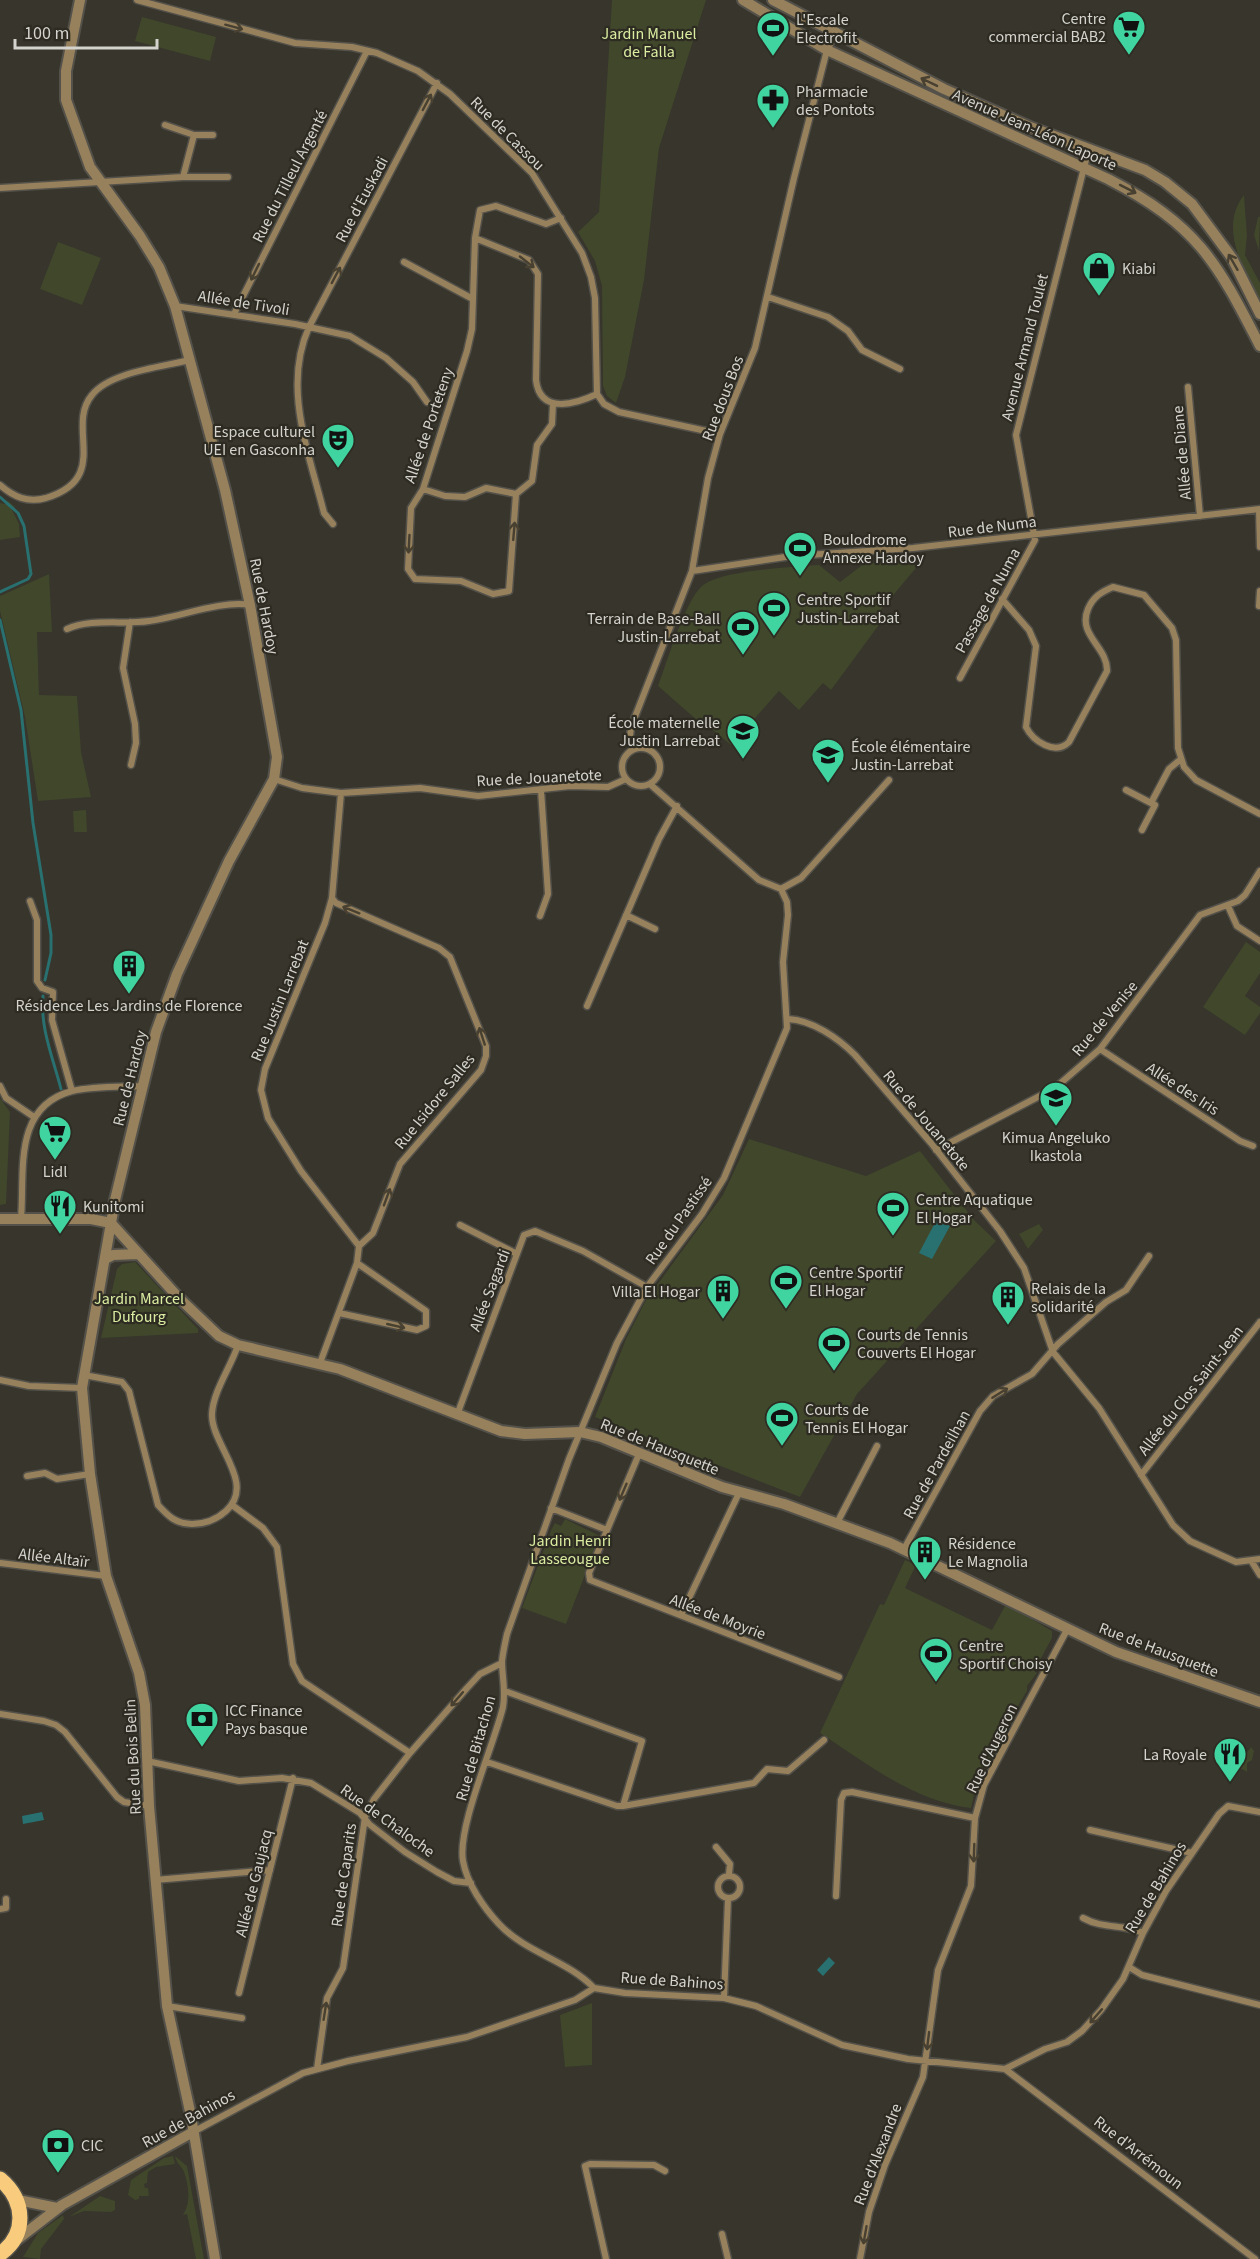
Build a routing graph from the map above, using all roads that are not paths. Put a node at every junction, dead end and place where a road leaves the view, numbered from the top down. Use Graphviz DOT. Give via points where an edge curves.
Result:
graph roads {
  1 [pos="80,0"];
  2 [pos="137,0"];
  3 [pos="743,0"];
  4 [pos="773,0"];
  5 [pos="837,31"];
  6 [pos="827,50"];
  7 [pos="367,51"];
  8 [pos="437,83"];
  9 [pos="165,125"];
  10 [pos="194,135"];
  11 [pos="213,135"];
  12 [pos="1089,147"];
  13 [pos="1085,168"];
  14 [pos="183,177"];
  15 [pos="228,177"];
  16 [pos="99,182"];
  17 [pos="0,188"];
  18 [pos="561,218"];
  19 [pos="475,238"];
  20 [pos="404,262"];
  21 [pos="768,297"];
  22 [pos="471,298"];
  23 [pos="175,306"];
  24 [pos="234,314"];
  25 [pos="1260,314"];
  26 [pos="309,327"];
  27 [pos="1260,346"];
  28 [pos="191,360"];
  29 [pos="900,369"];
  30 [pos="1188,387"];
  31 [pos="597,394"];
  32 [pos="427,402"];
  33 [pos="553,403"];
  34 [pos="720,434"];
  35 [pos="0,485"];
  36 [pos="423,489"];
  37 [pos="516,494"];
  38 [pos="1259,509"];
  39 [pos="1200,516"];
  40 [pos="333,524"];
  41 [pos="1036,535"];
  42 [pos="1260,547"];
  43 [pos="692,571"];
  44 [pos="1260,591"];
  45 [pos="1002,599"];
  46 [pos="250,605"];
  47 [pos="1259,606"];
  48 [pos="130,622"];
  49 [pos="67,629"];
  50 [pos="960,678"];
  51 [pos="637,748"];
  52 [pos="1180,759"];
  53 [pos="131,765"];
  54 [pos="274,779"];
  55 [pos="626,779"];
  56 [pos="889,780"];
  57 [pos="651,784"];
  58 [pos="540,790"];
  59 [pos="1126,790"];
  60 [pos="341,793"];
  61 [pos="1151,803"];
  62 [pos="677,806"];
  63 [pos="1260,814"];
  64 [pos="1142,830"];
  65 [pos="1260,871"];
  66 [pos="781,889"];
  67 [pos="332,898"];
  68 [pos="30,902"];
  69 [pos="1228,906"];
  70 [pos="626,915"];
  71 [pos="540,916"];
  72 [pos="655,929"];
  73 [pos="1260,941"];
  74 [pos="587,1006"];
  75 [pos="788,1019"];
  76 [pos="1100,1049"];
  77 [pos="0,1086"];
  78 [pos="142,1086"];
  79 [pos="72,1091"];
  80 [pos="34,1117"];
  81 [pos="1253,1146"];
  82 [pos="936,1150"];
  83 [pos="0,1219"];
  84 [pos="21,1219"];
  85 [pos="111,1223"];
  86 [pos="460,1225"];
  87 [pos="359,1246"];
  88 [pos="138,1254"];
  89 [pos="517,1254"];
  90 [pos="1149,1256"];
  91 [pos="105,1259"];
  92 [pos="357,1263"];
  93 [pos="647,1287"];
  94 [pos="339,1313"];
  95 [pos="1260,1322"];
  96 [pos="238,1345"];
  97 [pos="1053,1352"];
  98 [pos="320,1363"];
  99 [pos="84,1375"];
  100 [pos="0,1380"];
  101 [pos="82,1388"];
  102 [pos="457,1415"];
  103 [pos="579,1432"];
  104 [pos="877,1446"];
  105 [pos="639,1454"];
  106 [pos="90,1474"];
  107 [pos="1141,1475"];
  108 [pos="27,1476"];
  109 [pos="739,1493"];
  110 [pos="232,1505"];
  111 [pos="551,1508"];
  112 [pos="837,1523"];
  113 [pos="607,1530"];
  114 [pos="904,1549"];
  115 [pos="1260,1559"];
  116 [pos="1251,1562"];
  117 [pos="0,1563"];
  118 [pos="1260,1575"];
  119 [pos="106,1576"];
  120 [pos="681,1615"];
  121 [pos="1068,1628"];
  122 [pos="502,1663"];
  123 [pos="839,1677"];
  124 [pos="505,1691"];
  125 [pos="1260,1702"];
  126 [pos="0,1714"];
  127 [pos="824,1740"];
  128 [pos="410,1753"];
  129 [pos="147,1761"];
  130 [pos="487,1762"];
  131 [pos="293,1779"];
  132 [pos="149,1806"];
  133 [pos="623,1806"];
  134 [pos="1260,1812"];
  135 [pos="365,1817"];
  136 [pos="975,1818"];
  137 [pos="1090,1830"];
  138 [pos="716,1847"];
  139 [pos="1192,1853"];
  140 [pos="270,1870"];
  141 [pos="729,1874"];
  142 [pos="155,1880"];
  143 [pos="471,1883"];
  144 [pos="836,1896"];
  145 [pos="6,1899"];
  146 [pos="728,1899"];
  147 [pos="0,1909"];
  148 [pos="1083,1918"];
  149 [pos="1143,1933"];
  150 [pos="1129,1967"];
  151 [pos="594,1988"];
  152 [pos="239,1993"];
  153 [pos="724,1998"];
  154 [pos="1260,2005"];
  155 [pos="167,2006"];
  156 [pos="242,2018"];
  157 [pos="926,2062"];
  158 [pos="317,2069"];
  159 [pos="1005,2069"];
  160 [pos="193,2132"];
  161 [pos="665,2171"];
  162 [pos="0,2180"];
  163 [pos="18,2200"];
  164 [pos="57,2208"];
  165 [pos="722,2234"];
  166 [pos="8,2251"];
  167 [pos="215,2259"];
  168 [pos="606,2259"];
  169 [pos="728,2259"];
  170 [pos="860,2259"];
  171 [pos="1255,2259"];
  1 -- 16 [label="street, Rue de Hardoy" via="64,86 90,167"];
  2 -- 7 [label="street, Rue de Cassou, one-way" via="295,43"];
  3 -- 6 [label="street, Avenue Jean-Léon Laporte"];
  4 -- 5 [label="street, Avenue Jean-Léon Laporte"];
  5 -- 6 [label="street, Rue dous Bos"];
  12 -- 5 [label="street, Avenue Jean-Léon Laporte, one-way" via="1030,127 944,89"];
  6 -- 13 [label="street, Avenue Jean-Léon Laporte"];
  6 -- 21 [label="street, Rue dous Bos"];
  7 -- 8 [label="street, Rue de Cassou" via="401,63"];
  7 -- 24 [label="street, Rue du Tilleul Argenté, one-way"];
  8 -- 18 [label="street, Rue de Cassou" via="502,141 532,174"];
  26 -- 8 [label="street, Rue d'Euskadi, one-way"];
  9 -- 10 [label="street"];
  10 -- 11 [label="street"];
  10 -- 14 [label="street"];
  12 -- 13 [label="street, Avenue Armand Toulet"];
  25 -- 12 [label="street, Avenue Jean-Léon Laporte, one-way" via="1232,258 1192,204 1145,170"];
  13 -- 27 [label="street, Avenue Jean-Léon Laporte, one-way" via="1140,195 1187,231 1226,279"];
  13 -- 41 [label="street, Avenue Armand Toulet" via="1016,435"];
  14 -- 15 [label="street"];
  14 -- 16 [label="street"];
  16 -- 17 [label="street"];
  16 -- 23 [label="street, Rue de Hardoy" via="140,236 159,267"];
  18 -- 19 [label="street, Allée de Porteteny" via="541,224 496,206 483,207"];
  18 -- 31 [label="street, Rue de Cassou" via="591,277"];
  19 -- 22 [label="street, Allée de Porteteny"];
  19 -- 33 [label="street, one-way" via="534,265 540,282 537,388"];
  20 -- 22 [label="street"];
  21 -- 29 [label="street" via="828,317 848,331 862,350"];
  21 -- 34 [label="street, Rue dous Bos" via="747,372"];
  22 -- 36 [label="street, Allée de Porteteny" via="472,329 467,351"];
  23 -- 24 [label="street, Allée de Tivoli"];
  23 -- 28 [label="street, Rue de Hardoy"];
  24 -- 26 [label="street, Allée de Tivoli"];
  26 -- 32 [label="street, Allée de Tivoli" via="350,336 367,345 413,382"];
  26 -- 40 [label="street, Rue d'Euskadi" via="298,361 299,410 324,513"];
  28 -- 35 [label="street" via="111,380 91,396 83,415 84,460 80,472 64,490 28,500 17,498"];
  28 -- 46 [label="street, Rue de Hardoy"];
  30 -- 39 [label="street, Allée de Diane"];
  31 -- 33 [label="street" via="570,405"];
  31 -- 34 [label="street" via="604,404 619,412"];
  33 -- 37 [label="street" via="552,424 537,445 532,481"];
  34 -- 43 [label="street, Rue dous Bos" via="702,507"];
  36 -- 37 [label="street" via="445,496 465,497 486,488"];
  36 -- 37 [label="street, Allée de Porteteny, one-way" via="411,508 411,574 415,579 461,581 493,594 509,591"];
  38 -- 39 [label="street, Rue de Numa"];
  38 -- 42 [label="street"];
  39 -- 41 [label="street, Rue de Numa"];
  41 -- 43 [label="street, Rue de Numa" via="792,556"];
  41 -- 45 [label="street, Passage de Numa"];
  43 -- 51 [label="street, Rue dous Bos" via="631,727 630,737"];
  44 -- 47 [label="street"];
  45 -- 50 [label="street, Passage de Numa"];
  45 -- 52 [label="street" via="1029,630 1036,646 1026,727 1029,734 1051,748 1063,748 1107,671 1105,659 1085,626 1088,608 1094,598 1113,587 1144,595 1167,620 1176,640"];
  46 -- 48 [label="street"];
  46 -- 54 [label="street, Rue de Hardoy" via="276,744"];
  48 -- 49 [label="street" via="80,624"];
  48 -- 53 [label="street" via="123,668 135,724"];
  51 -- 55 [label="street" via="623,760"];
  51 -- 57 [label="street" via="646,748 659,758 659,775"];
  52 -- 61 [label="street" via="1169,769"];
  52 -- 63 [label="street" via="1196,780"];
  54 -- 60 [label="street, Rue de Jouanetote" via="302,788"];
  54 -- 78 [label="street, Rue de Hardoy" via="229,861 177,974"];
  55 -- 57 [label="street" via="637,787"];
  55 -- 58 [label="street, Rue de Jouanetote" via="608,787"];
  56 -- 66 [label="street" via="801,878"];
  57 -- 62 [label="street"];
  58 -- 60 [label="street, Rue de Jouanetote" via="500,796 420,788"];
  58 -- 71 [label="street" via="548,894"];
  59 -- 61 [label="street"];
  60 -- 67 [label="street, Rue Justin Larrebat"];
  61 -- 64 [label="street" via="1155,805"];
  62 -- 66 [label="street" via="759,880"];
  62 -- 70 [label="street"];
  65 -- 69 [label="street, Rue de Venise" via="1245,895"];
  66 -- 75 [label="street" via="788,915 783,962"];
  67 -- 87 [label="street, Rue Justin Larrebat" via="265,1070 261,1090 268,1118 283,1143"];
  87 -- 67 [label="street, Rue Isidore Salles, one-way" via="373,1233 400,1164 481,1070 486,1047 450,957 439,948"];
  68 -- 79 [label="street" via="37,920 37,981 53,992 52,1020"];
  69 -- 73 [label="street" via="1237,926"];
  69 -- 76 [label="street, Rue de Venise" via="1200,915"];
  70 -- 72 [label="street"];
  70 -- 74 [label="street"];
  75 -- 82 [label="street, Rue de Jouanetote" via="799,1020 843,1043"];
  75 -- 93 [label="street, Rue du Pastissé" via="724,1178"];
  76 -- 81 [label="street, Allée des Iris"];
  76 -- 82 [label="street, Rue de Venise" via="1055,1088"];
  77 -- 80 [label="street" via="6,1098"];
  78 -- 79 [label="street"];
  78 -- 85 [label="street, Rue de Hardoy"];
  79 -- 80 [label="street"];
  80 -- 84 [label="street" via="25,1142"];
  82 -- 97 [label="street, Rue de Jouanetote" via="1024,1268"];
  83 -- 84 [label="street"];
  84 -- 85 [label="street" via="91,1219"];
  85 -- 88 [label="street, Rue de Hausquette"];
  85 -- 91 [label="street, Rue du Bois Belin"];
  86 -- 89 [label="street"];
  87 -- 92 [label="street"];
  88 -- 91 [label="street"];
  88 -- 96 [label="street, Rue de Hausquette" via="207,1328"];
  89 -- 93 [label="street, Allée Sagardi" via="524,1235 535,1231 583,1251"];
  89 -- 102 [label="street, Allée Sagardi"];
  90 -- 97 [label="street, Rue de Pardeilhan" via="1126,1290 1106,1302"];
  91 -- 99 [label="street, Rue du Bois Belin"];
  92 -- 94 [label="street"];
  94 -- 92 [label="street, one-way" via="417,1330 428,1321 426,1311"];
  93 -- 103 [label="street, Rue du Pastissé" via="617,1343"];
  94 -- 98 [label="street"];
  95 -- 107 [label="street, Allée du Clos Saint-Jean"];
  96 -- 98 [label="street, Rue de Hausquette"];
  96 -- 110 [label="street" via="212,1410 215,1431 236,1481"];
  97 -- 107 [label="street, Rue de Jouanetote" via="1099,1408"];
  114 -- 97 [label="street, Rue de Pardeilhan, one-way" via="980,1411 993,1396 1032,1374"];
  98 -- 102 [label="street, Rue de Hausquette"];
  99 -- 101 [label="street, Rue du Bois Belin"];
  99 -- 110 [label="street" via="122,1382 129,1391 158,1505 169,1517 178,1522 203,1524 218,1518"];
  100 -- 101 [label="street" via="28,1386"];
  101 -- 106 [label="street, Rue du Bois Belin"];
  102 -- 103 [label="street, Rue de Hausquette" via="501,1431"];
  103 -- 105 [label="street, Rue de Hausquette"];
  103 -- 111 [label="street, Rue de Bitachon"];
  104 -- 112 [label="street"];
  105 -- 109 [label="street, Rue de Hausquette"];
  105 -- 113 [label="street, one-way"];
  106 -- 108 [label="street" via="57,1479 45,1473"];
  106 -- 119 [label="street, Rue du Bois Belin"];
  107 -- 116 [label="street, Rue de Jouanetote" via="1173,1525 1190,1541 1236,1562"];
  109 -- 112 [label="street, Rue de Hausquette" via="784,1503"];
  109 -- 120 [label="street"];
  110 -- 128 [label="street" via="267,1532 278,1547 293,1664 302,1681"];
  111 -- 113 [label="street"];
  111 -- 122 [label="street, Rue de Bitachon" via="507,1634"];
  112 -- 114 [label="street, Rue de Hausquette"];
  113 -- 120 [label="street, Allée de Moyrie" via="591,1581"];
  114 -- 121 [label="street, Rue de Hausquette"];
  115 -- 116 [label="street"];
  116 -- 118 [label="street"];
  117 -- 119 [label="street, Allée Altaïr"];
  119 -- 129 [label="street, Rue du Bois Belin" via="139,1673 145,1705"];
  120 -- 123 [label="street, Allée de Moyrie"];
  121 -- 125 [label="street, Rue de Hausquette" via="1126,1655"];
  121 -- 136 [label="street, Rue d'Augeron" via="984,1785"];
  122 -- 124 [label="street, Rue de Bitachon"];
  122 -- 128 [label="street, Rue de Caparits, one-way" via="480,1674"];
  124 -- 130 [label="street, Rue de Bitachon"];
  124 -- 133 [label="street" via="642,1741"];
  126 -- 132 [label="street" via="56,1725 117,1797"];
  127 -- 133 [label="street" via="788,1771 767,1769 754,1783"];
  128 -- 135 [label="street, Rue de Caparits"];
  129 -- 131 [label="street, Rue de Chaloche" via="239,1781"];
  129 -- 132 [label="street, Rue du Bois Belin"];
  130 -- 133 [label="street"];
  130 -- 143 [label="street, Rue de Bitachon" via="465,1828 463,1861"];
  131 -- 135 [label="street, Rue de Chaloche" via="310,1783"];
  131 -- 140 [label="street, Allée de Gaujacq"];
  132 -- 142 [label="street, Rue du Bois Belin"];
  134 -- 139 [label="street, Rue de Bahinos" via="1228,1806"];
  135 -- 143 [label="street, Rue de Chaloche" via="405,1852 436,1872 454,1881"];
  158 -- 135 [label="street, Rue de Caparits, one-way" via="327,1998 343,1968"];
  136 -- 144 [label="street" via="844,1793"];
  136 -- 157 [label="street, Rue d'Augeron, one-way" via="971,1886 938,1970"];
  137 -- 139 [label="street"];
  138 -- 141 [label="street" via="730,1864"];
  139 -- 149 [label="street, Rue de Bahinos"];
  140 -- 142 [label="street"];
  140 -- 152 [label="street, Allée de Gaujacq"];
  141 -- 146 [label="street" via="740,1889"];
  141 -- 146 [label="street" via="717,1883 717,1889"];
  142 -- 155 [label="street, Rue du Bois Belin"];
  143 -- 151 [label="street, Rue de Bitachon" via="500,1925"];
  145 -- 147 [label="street" via="6,1908"];
  146 -- 153 [label="street"];
  148 -- 149 [label="street" via="1097,1926"];
  149 -- 150 [label="street, Rue de Bahinos"];
  150 -- 154 [label="street" via="1142,1975"];
  150 -- 159 [label="street, Rue de Bahinos, one-way" via="1082,2031 1067,2042"];
  151 -- 153 [label="street, Rue de Bahinos"];
  151 -- 158 [label="street, Rue de Bahinos" via="575,2000 467,2037"];
  153 -- 157 [label="street, Rue de Bahinos" via="756,2006 842,2045"];
  155 -- 156 [label="street"];
  155 -- 160 [label="street, Rue du Bois Belin"];
  157 -- 159 [label="street, Rue de Bahinos"];
  157 -- 170 [label="street, Rue d'Alexandre, one-way" via="869,2212"];
  158 -- 160 [label="street, Rue de Bahinos" via="270,2089"];
  159 -- 171 [label="street, Rue d'Arrémoun"];
  160 -- 164 [label="street, Rue de Bahinos"];
  160 -- 167 [label="street, Rue du Bois Belin"];
  161 -- 168 [label="street" via="654,2165 585,2166"];
  162 -- 163 [label="main road"];
  163 -- 164 [label="street"];
  163 -- 166 [label="main road" via="21,2221"];
  164 -- 166 [label="street, Rue de Bahinos"];
  165 -- 169 [label="street"];
}
